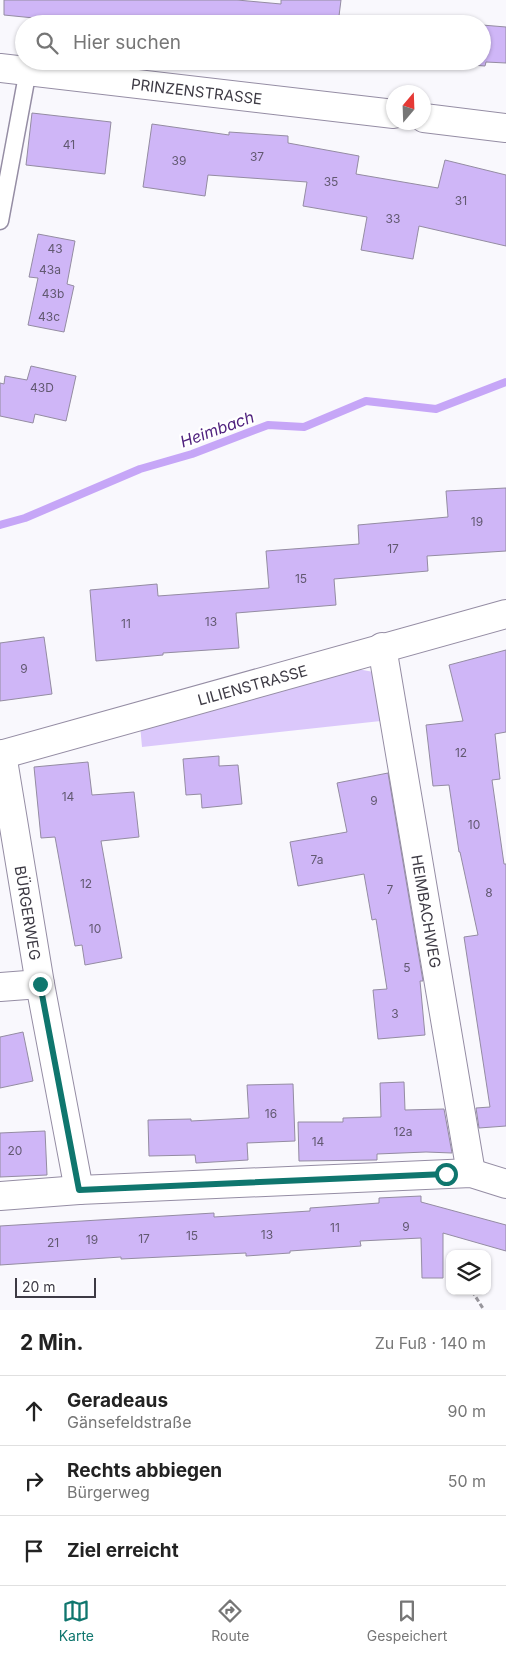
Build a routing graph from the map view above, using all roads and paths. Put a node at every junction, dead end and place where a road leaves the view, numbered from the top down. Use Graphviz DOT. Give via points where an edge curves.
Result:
graph roads {
  1 [pos="0,68"];
  2 [pos="15,69"];
  3 [pos="28,70"];
  4 [pos="386,113"];
  5 [pos="431,119"];
  6 [pos="506,128"];
  7 [pos="0,221"];
  8 [pos="506,614"];
  9 [pos="382,647"];
  10 [pos="1,755"];
  11 [pos="40,984"];
  12 [pos="0,986"];
  13 [pos="472,1173"];
  14 [pos="506,1184"];
  15 [pos="79,1190"];
  16 [pos="0,1196"];
  17 [pos="475,1295"];
  18 [pos="484,1310"];
  1 -- 2 [label="street, PRINZENSTRASSE"];
  3 -- 4 [label="street, PRINZENSTRASSE"];
  3 -- 7 [label="lane"];
  5 -- 6 [label="street"];
  8 -- 9 [label="street, LILIENSTRASSE"];
  9 -- 10 [label="street, LILIENSTRASSE"];
  9 -- 13 [label="street, HEIMBACHWEG"];
  10 -- 11 [label="street, BÜRGERWEG"];
  11 -- 12 [label="street"];
  11 -- 15 [label="street, BÜRGERWEG"];
  13 -- 14 [label="street"];
  13 -- 15 [label="street"];
  15 -- 16 [label="street"];
  17 -- 18 [label="path"];
}
